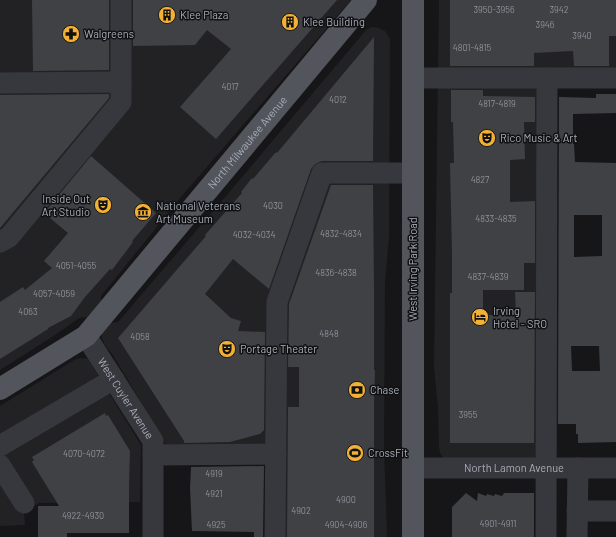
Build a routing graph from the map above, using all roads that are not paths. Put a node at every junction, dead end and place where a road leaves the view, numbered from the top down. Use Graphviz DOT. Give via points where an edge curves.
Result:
graph roads {
  1 [pos="121,0"];
  2 [pos="366,0"];
  3 [pos="413,0"];
  4 [pos="413,78"];
  5 [pos="547,78"];
  6 [pos="616,78"];
  7 [pos="121,82"];
  8 [pos="0,83"];
  9 [pos="413,173"];
  10 [pos="0,242"];
  11 [pos="86,336"];
  12 [pos="114,379"];
  13 [pos="0,389"];
  14 [pos="0,446"];
  15 [pos="276,454"];
  16 [pos="153,456"];
  17 [pos="0,465"];
  18 [pos="413,468"];
  19 [pos="546,468"];
  20 [pos="578,468"];
  21 [pos="616,468"];
  22 [pos="24,503"];
  23 [pos="577,510"];
  24 [pos="616,511"];
  25 [pos="153,537"];
  26 [pos="275,537"];
  27 [pos="413,537"];
  28 [pos="546,537"];
  29 [pos="577,537"];
  1 -- 7 [label="street"];
  2 -- 11 [label="main road, North Milwaukee Avenue"];
  3 -- 4 [label="main road, West Irving Park Road"];
  4 -- 5 [label="street"];
  4 -- 9 [label="main road, West Irving Park Road"];
  5 -- 6 [label="street"];
  5 -- 19 [label="street"];
  7 -- 8 [label="street"];
  7 -- 10 [label="street" via="121,102 9,237"];
  9 -- 15 [label="street" via="322,173 277,302"];
  9 -- 18 [label="main road, West Irving Park Road"];
  11 -- 12 [label="street, West Cuyler Avenue"];
  11 -- 13 [label="main road, North Milwaukee Avenue"];
  12 -- 14 [label="street"];
  12 -- 16 [label="street, West Cuyler Avenue" via="153,441"];
  15 -- 16 [label="street"];
  15 -- 26 [label="street"];
  16 -- 25 [label="street, West Cuyler Avenue"];
  17 -- 22 [label="street"];
  18 -- 19 [label="street, North Lamon Avenue"];
  18 -- 27 [label="main road, West Irving Park Road"];
  19 -- 20 [label="street, North Lamon Avenue"];
  19 -- 28 [label="street"];
  20 -- 21 [label="street, North Lamon Avenue"];
  20 -- 23 [label="street"];
  23 -- 24 [label="street"];
  23 -- 29 [label="street"];
}
